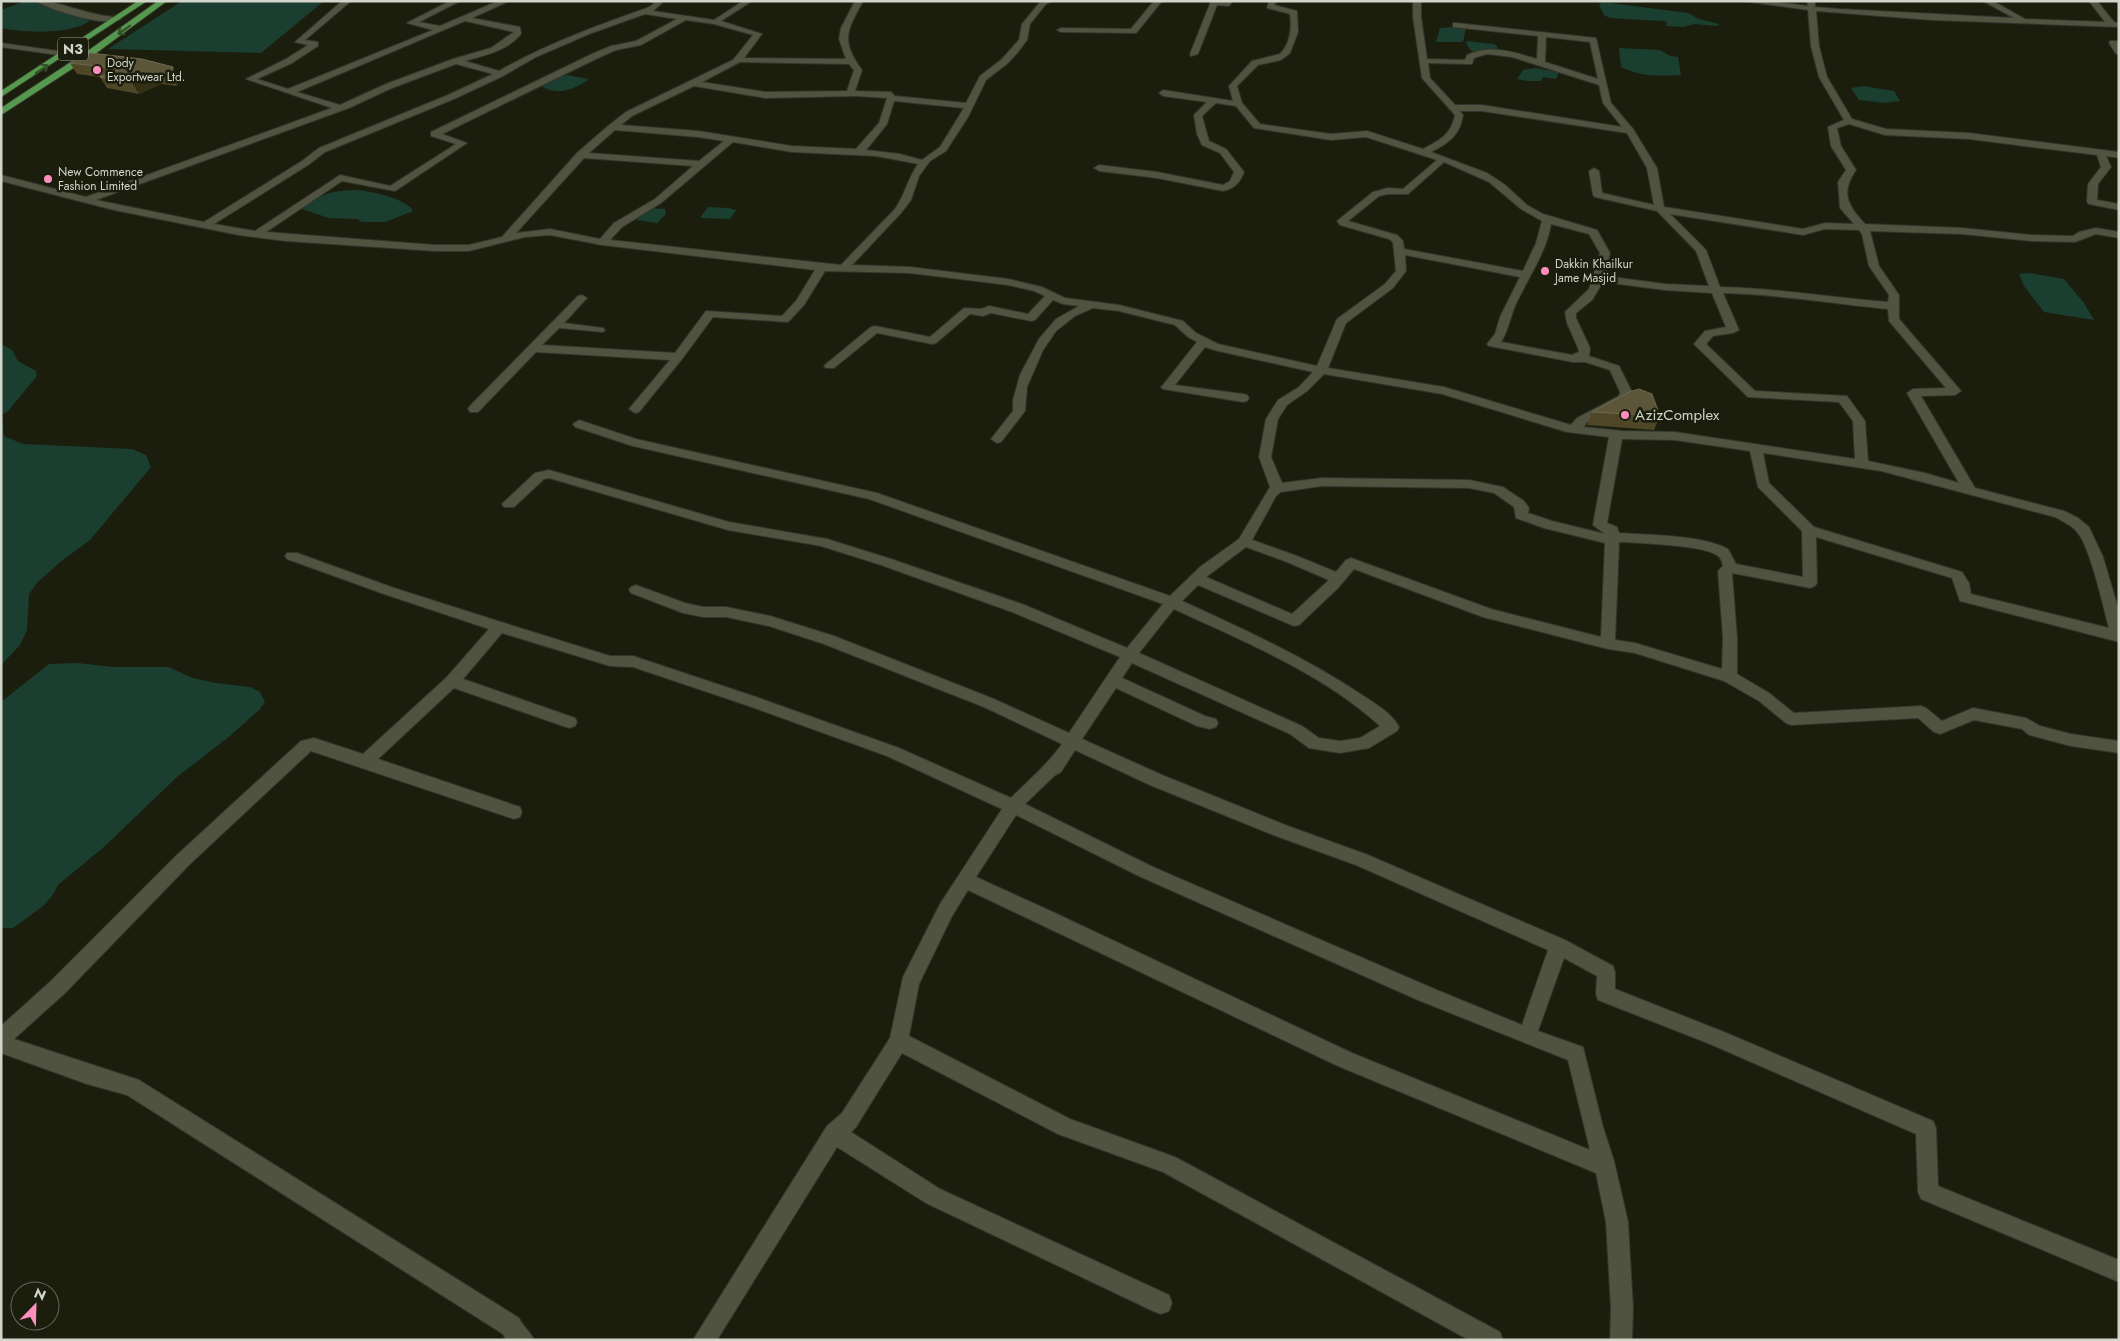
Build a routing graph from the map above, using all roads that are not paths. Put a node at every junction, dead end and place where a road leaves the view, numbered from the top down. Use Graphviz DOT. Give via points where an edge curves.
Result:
graph roads {
  1 [pos="40,1"];
  2 [pos="143,1"];
  3 [pos="163,1"];
  4 [pos="347,1"];
  5 [pos="456,1"];
  6 [pos="505,1"];
  7 [pos="655,1"];
  8 [pos="748,1"];
  9 [pos="859,1"];
  10 [pos="1049,1"];
  11 [pos="1158,1"];
  12 [pos="1229,1"];
  13 [pos="1273,1"];
  14 [pos="1417,1"];
  15 [pos="1747,1"];
  16 [pos="1987,1"];
  17 [pos="2093,1"];
  18 [pos="1212,2"];
  19 [pos="1811,5"];
  20 [pos="645,12"];
  21 [pos="684,18"];
  22 [pos="118,19"];
  23 [pos="465,19"];
  24 [pos="2024,21"];
  25 [pos="715,22"];
  26 [pos="1456,25"];
  27 [pos="2115,25"];
  28 [pos="441,29"];
  29 [pos="1061,30"];
  30 [pos="1542,34"];
  31 [pos="2119,34"];
  32 [pos="2119,42"];
  33 [pos="1,45"];
  34 [pos="2119,52"];
  35 [pos="65,54"];
  36 [pos="1194,54"];
  37 [pos="739,60"];
  38 [pos="1424,60"];
  39 [pos="456,61"];
  40 [pos="851,61"];
  41 [pos="1541,63"];
  42 [pos="500,74"];
  43 [pos="693,83"];
  44 [pos="1603,84"];
  45 [pos="289,92"];
  46 [pos="1163,92"];
  47 [pos="850,94"];
  48 [pos="1,95"];
  49 [pos="891,98"];
  50 [pos="1213,101"];
  51 [pos="1238,104"];
  52 [pos="969,106"];
  53 [pos="340,108"];
  54 [pos="1452,108"];
  55 [pos="1,112"];
  56 [pos="1850,121"];
  57 [pos="613,127"];
  58 [pos="1630,131"];
  59 [pos="731,140"];
  60 [pos="1424,152"];
  61 [pos="2100,152"];
  62 [pos="858,153"];
  63 [pos="2119,154"];
  64 [pos="580,155"];
  65 [pos="1443,159"];
  66 [pos="924,163"];
  67 [pos="702,164"];
  68 [pos="1099,168"];
  69 [pos="1594,170"];
  70 [pos="1,178"];
  71 [pos="86,200"];
  72 [pos="2119,207"];
  73 [pos="1660,209"];
  74 [pos="1547,218"];
  75 [pos="206,225"];
  76 [pos="1861,227"];
  77 [pos="257,234"];
  78 [pos="2119,235"];
  79 [pos="505,240"];
  80 [pos="602,242"];
  81 [pos="1399,251"];
  82 [pos="822,267"];
  83 [pos="843,269"];
  84 [pos="1526,275"];
  85 [pos="1599,278"];
  86 [pos="1716,290"];
  87 [pos="1052,295"];
  88 [pos="582,298"];
  89 [pos="1091,306"];
  90 [pos="1894,306"];
  91 [pos="557,325"];
  92 [pos="599,330"];
  93 [pos="1204,341"];
  94 [pos="532,348"];
  95 [pos="678,357"];
  96 [pos="1573,359"];
  97 [pos="830,366"];
  98 [pos="1320,370"];
  99 [pos="1243,398"];
  100 [pos="474,409"];
  101 [pos="635,409"];
  102 [pos="579,424"];
  103 [pos="1571,429"];
  104 [pos="1616,434"];
  105 [pos="997,439"];
  106 [pos="1755,447"];
  107 [pos="1862,465"];
  108 [pos="1277,488"];
  109 [pos="1970,491"];
  110 [pos="509,504"];
  111 [pos="1809,530"];
  112 [pos="1612,538"];
  113 [pos="1244,542"];
  114 [pos="292,556"];
  115 [pos="1730,568"];
  116 [pos="1197,578"];
  117 [pos="1338,579"];
  118 [pos="636,590"];
  119 [pos="1172,602"];
  120 [pos="499,626"];
  121 [pos="2118,636"];
  122 [pos="1608,644"];
  123 [pos="1129,656"];
  124 [pos="1728,677"];
  125 [pos="1112,680"];
  126 [pos="452,681"];
  127 [pos="569,722"];
  128 [pos="1210,723"];
  129 [pos="1073,740"];
  130 [pos="2119,747"];
  131 [pos="366,761"];
  132 [pos="1013,806"];
  133 [pos="514,812"];
  134 [pos="964,880"];
  135 [pos="1559,946"];
  136 [pos="1526,1036"];
  137 [pos="1,1039"];
  138 [pos="899,1041"];
  139 [pos="1,1044"];
  140 [pos="834,1133"];
  141 [pos="1605,1166"];
  142 [pos="2119,1271"];
  143 [pos="1161,1303"];
  144 [pos="522,1340"];
  145 [pos="704,1340"];
  146 [pos="1492,1340"];
  147 [pos="1621,1340"];
  1 -- 22 [label="street" via="100,20"];
  2 -- 22 [label="highway, N3"];
  3 -- 55 [label="highway, N3, one-way"];
  4 -- 45 [label="street" via="299,42 315,44 289,62 250,79"];
  5 -- 28 [label="street" via="411,23"];
  6 -- 23 [label="street"];
  7 -- 20 [label="street" via="657,6"];
  8 -- 25 [label="street"];
  9 -- 40 [label="street" via="843,39"];
  10 -- 52 [label="street" via="1044,2 1026,24 1022,40 1015,50 976,87"];
  11 -- 29 [label="street" via="1133,31"];
  12 -- 18 [label="street" via="1226,4"];
  13 -- 51 [label="street" via="1270,6 1294,13 1294,39 1283,56 1252,65 1233,86"];
  14 -- 38 [label="street"];
  15 -- 19 [label="street"];
  16 -- 24 [label="street"];
  17 -- 27 [label="street"];
  18 -- 36 [label="street"];
  19 -- 24 [label="street" via="1881,15"];
  19 -- 56 [label="street" via="1815,46 1823,77"];
  20 -- 21 [label="street"];
  20 -- 42 [label="street" via="586,32 533,55"];
  21 -- 25 [label="street"];
  21 -- 77 [label="street" via="638,43 595,56 434,134 463,143 392,188 340,178"];
  22 -- 35 [label="highway, N3"];
  23 -- 28 [label="street"];
  23 -- 39 [label="street" via="505,26 518,32 494,50"];
  24 -- 27 [label="street"];
  25 -- 37 [label="street" via="758,34"];
  26 -- 30 [label="street"];
  27 -- 31 [label="street"];
  28 -- 45 [label="street"];
  30 -- 41 [label="street"];
  30 -- 44 [label="street" via="1593,40"];
  32 -- 34 [label="street" via="2113,43"];
  33 -- 35 [label="street"];
  48 -- 35 [label="highway, N3, one-way"];
  37 -- 40 [label="street"];
  37 -- 43 [label="street"];
  38 -- 41 [label="street" via="1469,62 1477,52 1486,52 1520,56"];
  38 -- 54 [label="street" via="1426,78"];
  39 -- 42 [label="street"];
  39 -- 53 [label="street"];
  40 -- 47 [label="street" via="858,72"];
  41 -- 44 [label="street"];
  42 -- 75 [label="street" via="322,150"];
  43 -- 47 [label="street" via="765,95"];
  43 -- 57 [label="street" via="629,114"];
  44 -- 58 [label="street" via="1607,103"];
  45 -- 53 [label="street"];
  46 -- 50 [label="street"];
  47 -- 49 [label="street" via="891,95"];
  49 -- 52 [label="street"];
  49 -- 62 [label="street" via="883,124"];
  50 -- 51 [label="street"];
  50 -- 68 [label="street" via="1198,115 1201,138 1208,147 1223,150 1239,172 1229,186 1223,188"];
  51 -- 60 [label="street" via="1245,108 1257,126 1331,137 1367,134"];
  52 -- 66 [label="street" via="943,149"];
  53 -- 71 [label="street"];
  54 -- 58 [label="street" via="1482,108"];
  54 -- 60 [label="street" via="1459,115 1458,128 1450,138"];
  56 -- 61 [label="street" via="1885,132 1970,136"];
  56 -- 76 [label="street" via="1832,126 1836,146 1851,170 1843,182 1845,208"];
  57 -- 59 [label="street"];
  57 -- 64 [label="street"];
  58 -- 73 [label="street" via="1652,168"];
  59 -- 62 [label="street" via="792,149"];
  59 -- 67 [label="street"];
  60 -- 65 [label="street"];
  61 -- 63 [label="street"];
  61 -- 72 [label="street" via="2106,167 2093,184 2092,202"];
  62 -- 66 [label="street"];
  64 -- 67 [label="street"];
  64 -- 79 [label="street"];
  65 -- 74 [label="street" via="1491,179 1526,209"];
  65 -- 81 [label="street" via="1405,192 1388,190 1376,194 1342,221 1393,237 1398,241"];
  66 -- 83 [label="street" via="914,176 906,200 898,211"];
  67 -- 80 [label="street" via="658,201 626,218"];
  69 -- 73 [label="street" via="1598,195"];
  70 -- 71 [label="street"];
  71 -- 75 [label="street"];
  73 -- 76 [label="street" via="1803,232 1825,226"];
  73 -- 86 [label="street" via="1701,250"];
  74 -- 84 [label="street"];
  74 -- 85 [label="street" via="1593,232 1605,253"];
  75 -- 77 [label="street"];
  76 -- 78 [label="street" via="1962,231 2031,238 2075,239 2096,232"];
  76 -- 90 [label="street" via="1867,233 1874,266 1894,295"];
  77 -- 79 [label="street" via="323,242 435,248 469,248"];
  79 -- 80 [label="street" via="550,232"];
  80 -- 82 [label="street"];
  81 -- 84 [label="street"];
  81 -- 98 [label="street" via="1401,271 1389,286 1341,321"];
  82 -- 83 [label="street"];
  82 -- 95 [label="street" via="802,301 784,320 710,313"];
  83 -- 87 [label="street" via="910,270 999,280"];
  84 -- 96 [label="street" via="1504,318 1501,335 1493,344"];
  85 -- 86 [label="street"];
  85 -- 96 [label="street" via="1596,289 1570,312 1570,321 1584,344 1585,354"];
  86 -- 90 [label="street" via="1764,290"];
  86 -- 107 [label="street" via="1732,330 1709,333 1700,344 1752,394 1843,399 1859,421"];
  87 -- 89 [label="street"];
  87 -- 97 [label="street" via="1031,318 989,309 983,313 968,310 932,341 876,329"];
  88 -- 91 [label="street"];
  89 -- 93 [label="street" via="1119,308 1179,323"];
  89 -- 105 [label="street" via="1061,320 1051,331 1032,359 1018,402 1019,411"];
  90 -- 109 [label="street" via="1893,319 1954,391 1913,393"];
  91 -- 92 [label="street"];
  91 -- 94 [label="street"];
  93 -- 98 [label="street" via="1214,347"];
  93 -- 99 [label="street" via="1168,387"];
  94 -- 95 [label="street"];
  94 -- 100 [label="street"];
  95 -- 101 [label="street"];
  96 -- 103 [label="street" via="1586,359 1615,368 1626,392 1625,398"];
  98 -- 103 [label="street" via="1444,391"];
  98 -- 108 [label="street" via="1303,389 1282,403 1272,419 1265,457"];
  102 -- 119 [label="street" via="643,444 872,496"];
  103 -- 104 [label="street"];
  104 -- 106 [label="street" via="1675,436"];
  104 -- 112 [label="street" via="1600,525 1612,530"];
  106 -- 107 [label="street"];
  106 -- 111 [label="street" via="1763,484"];
  107 -- 109 [label="street" via="1925,477"];
  108 -- 112 [label="street" via="1322,482 1469,484 1498,490 1522,508 1521,515 1549,525"];
  108 -- 113 [label="street"];
  109 -- 121 [label="street" via="2059,514 2084,530 2096,557"];
  110 -- 123 [label="street" via="540,476 549,474 728,526 822,542 886,562 1017,608"];
  111 -- 115 [label="street" via="1810,583"];
  111 -- 121 [label="street" via="1957,575 1965,597"];
  112 -- 115 [label="street" via="1720,551 1726,555"];
  112 -- 122 [label="street"];
  113 -- 116 [label="street"];
  113 -- 117 [label="street"];
  114 -- 120 [label="street"];
  115 -- 124 [label="street" via="1725,571 1730,638"];
  116 -- 117 [label="street" via="1294,621"];
  116 -- 119 [label="street"];
  117 -- 122 [label="street" via="1351,563 1488,613"];
  118 -- 129 [label="street" via="683,608 726,612 829,640 989,702"];
  119 -- 123 [label="street"];
  119 -- 123 [label="street" via="1333,682 1391,727 1363,744 1340,747 1314,744 1296,730"];
  120 -- 126 [label="street"];
  120 -- 132 [label="street" via="610,661 633,662 760,704 893,752"];
  122 -- 124 [label="street" via="1635,648"];
  123 -- 125 [label="street"];
  124 -- 130 [label="street" via="1764,697 1791,719 1920,712 1940,728 1973,714 2026,724 2035,731 2071,740"];
  125 -- 128 [label="street"];
  125 -- 129 [label="street"];
  126 -- 127 [label="street"];
  126 -- 131 [label="street"];
  129 -- 132 [label="street" via="1055,768"];
  129 -- 135 [label="street" via="1156,780 1362,860"];
  131 -- 133 [label="street"];
  131 -- 137 [label="street" via="314,744 307,745 184,859 58,987"];
  132 -- 134 [label="street"];
  132 -- 136 [label="street" via="1147,872"];
  134 -- 138 [label="street" via="910,983"];
  134 -- 141 [label="street" via="1308,1043 1439,1100"];
  135 -- 136 [label="street"];
  135 -- 142 [label="street" via="1606,972 1605,994 1717,1038 1926,1128 1928,1192"];
  136 -- 141 [label="street" via="1576,1054"];
  138 -- 140 [label="street" via="849,1120"];
  138 -- 146 [label="street" via="1065,1127 1168,1164"];
  139 -- 144 [label="street" via="132,1087 511,1326"];
  140 -- 143 [label="street" via="933,1196"];
  140 -- 145 [label="street"];
  141 -- 147 [label="street" via="1617,1222"];
}
